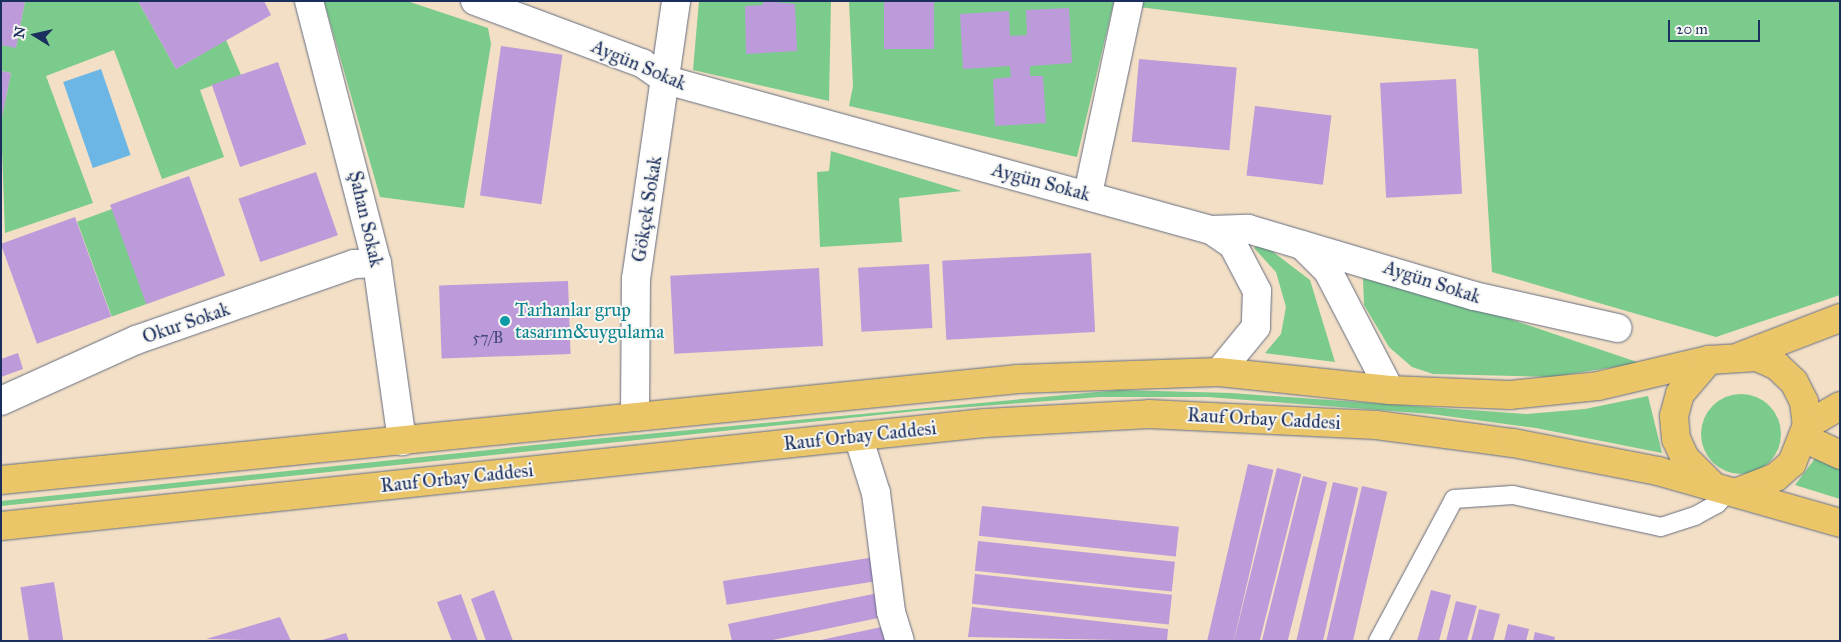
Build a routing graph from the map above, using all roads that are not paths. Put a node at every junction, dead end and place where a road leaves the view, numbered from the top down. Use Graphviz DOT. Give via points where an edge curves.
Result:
graph roads {
  1 [pos="309,1"];
  2 [pos="475,1"];
  3 [pos="676,1"];
  4 [pos="1129,1"];
  5 [pos="666,80"];
  6 [pos="1088,194"];
  7 [pos="1211,230"];
  8 [pos="1299,242"];
  9 [pos="377,263"];
  10 [pos="1840,318"];
  11 [pos="1617,328"];
  12 [pos="1741,356"];
  13 [pos="1709,360"];
  14 [pos="1219,372"];
  15 [pos="1390,390"];
  16 [pos="1,401"];
  17 [pos="1840,406"];
  18 [pos="635,418"];
  19 [pos="1805,432"];
  20 [pos="858,436"];
  21 [pos="402,440"];
  22 [pos="1840,455"];
  23 [pos="1,480"];
  24 [pos="1728,490"];
  25 [pos="1840,523"];
  26 [pos="1,526"];
  27 [pos="900,641"];
  28 [pos="1378,641"];
  1 -- 9 [label="street, Şahan Sokak"];
  2 -- 5 [label="street, Aygün Sokak" via="642,63"];
  3 -- 5 [label="street, Gökçek Sokak"];
  4 -- 6 [label="street"];
  5 -- 6 [label="street, Aygün Sokak"];
  5 -- 18 [label="street, Gökçek Sokak" via="636,279"];
  6 -- 7 [label="street, Aygün Sokak"];
  7 -- 8 [label="street, Aygün Sokak" via="1248,229"];
  7 -- 14 [label="street" via="1234,245 1257,291 1256,327"];
  8 -- 11 [label="street, Aygün Sokak" via="1474,296"];
  8 -- 15 [label="street" via="1328,271"];
  9 -- 16 [label="street, Okur Sokak" via="354,264 136,340"];
  9 -- 21 [label="street, Şahan Sokak"];
  10 -- 12 [label="main road"];
  12 -- 13 [label="main road, Rauf Orbay Caddesi"];
  12 -- 19 [label="main road, Rauf Orbay Caddesi" via="1777,366 1794,382 1804,402"];
  13 -- 15 [label="main road, Rauf Orbay Caddesi" via="1552,392"];
  13 -- 24 [label="main road, Rauf Orbay Caddesi" via="1680,394 1674,416 1676,439 1685,458"];
  14 -- 15 [label="main road, Rauf Orbay Caddesi"];
  14 -- 18 [label="main road, Rauf Orbay Caddesi" via="938,384"];
  17 -- 19 [label="main road"];
  18 -- 21 [label="main road, Rauf Orbay Caddesi"];
  19 -- 22 [label="main road"];
  19 -- 24 [label="main road" via="1792,463 1776,477"];
  20 -- 24 [label="main road, Rauf Orbay Caddesi" via="1095,416 1277,418 1513,443 1658,471"];
  20 -- 26 [label="main road, Rauf Orbay Caddesi"];
  20 -- 27 [label="street" via="876,493 891,612"];
  21 -- 23 [label="main road, Rauf Orbay Caddesi"];
  24 -- 25 [label="main road, Rauf Orbay Caddesi"];
  24 -- 28 [label="lane" via="1717,504 1695,516 1661,527 1514,495 1454,499"];
}
